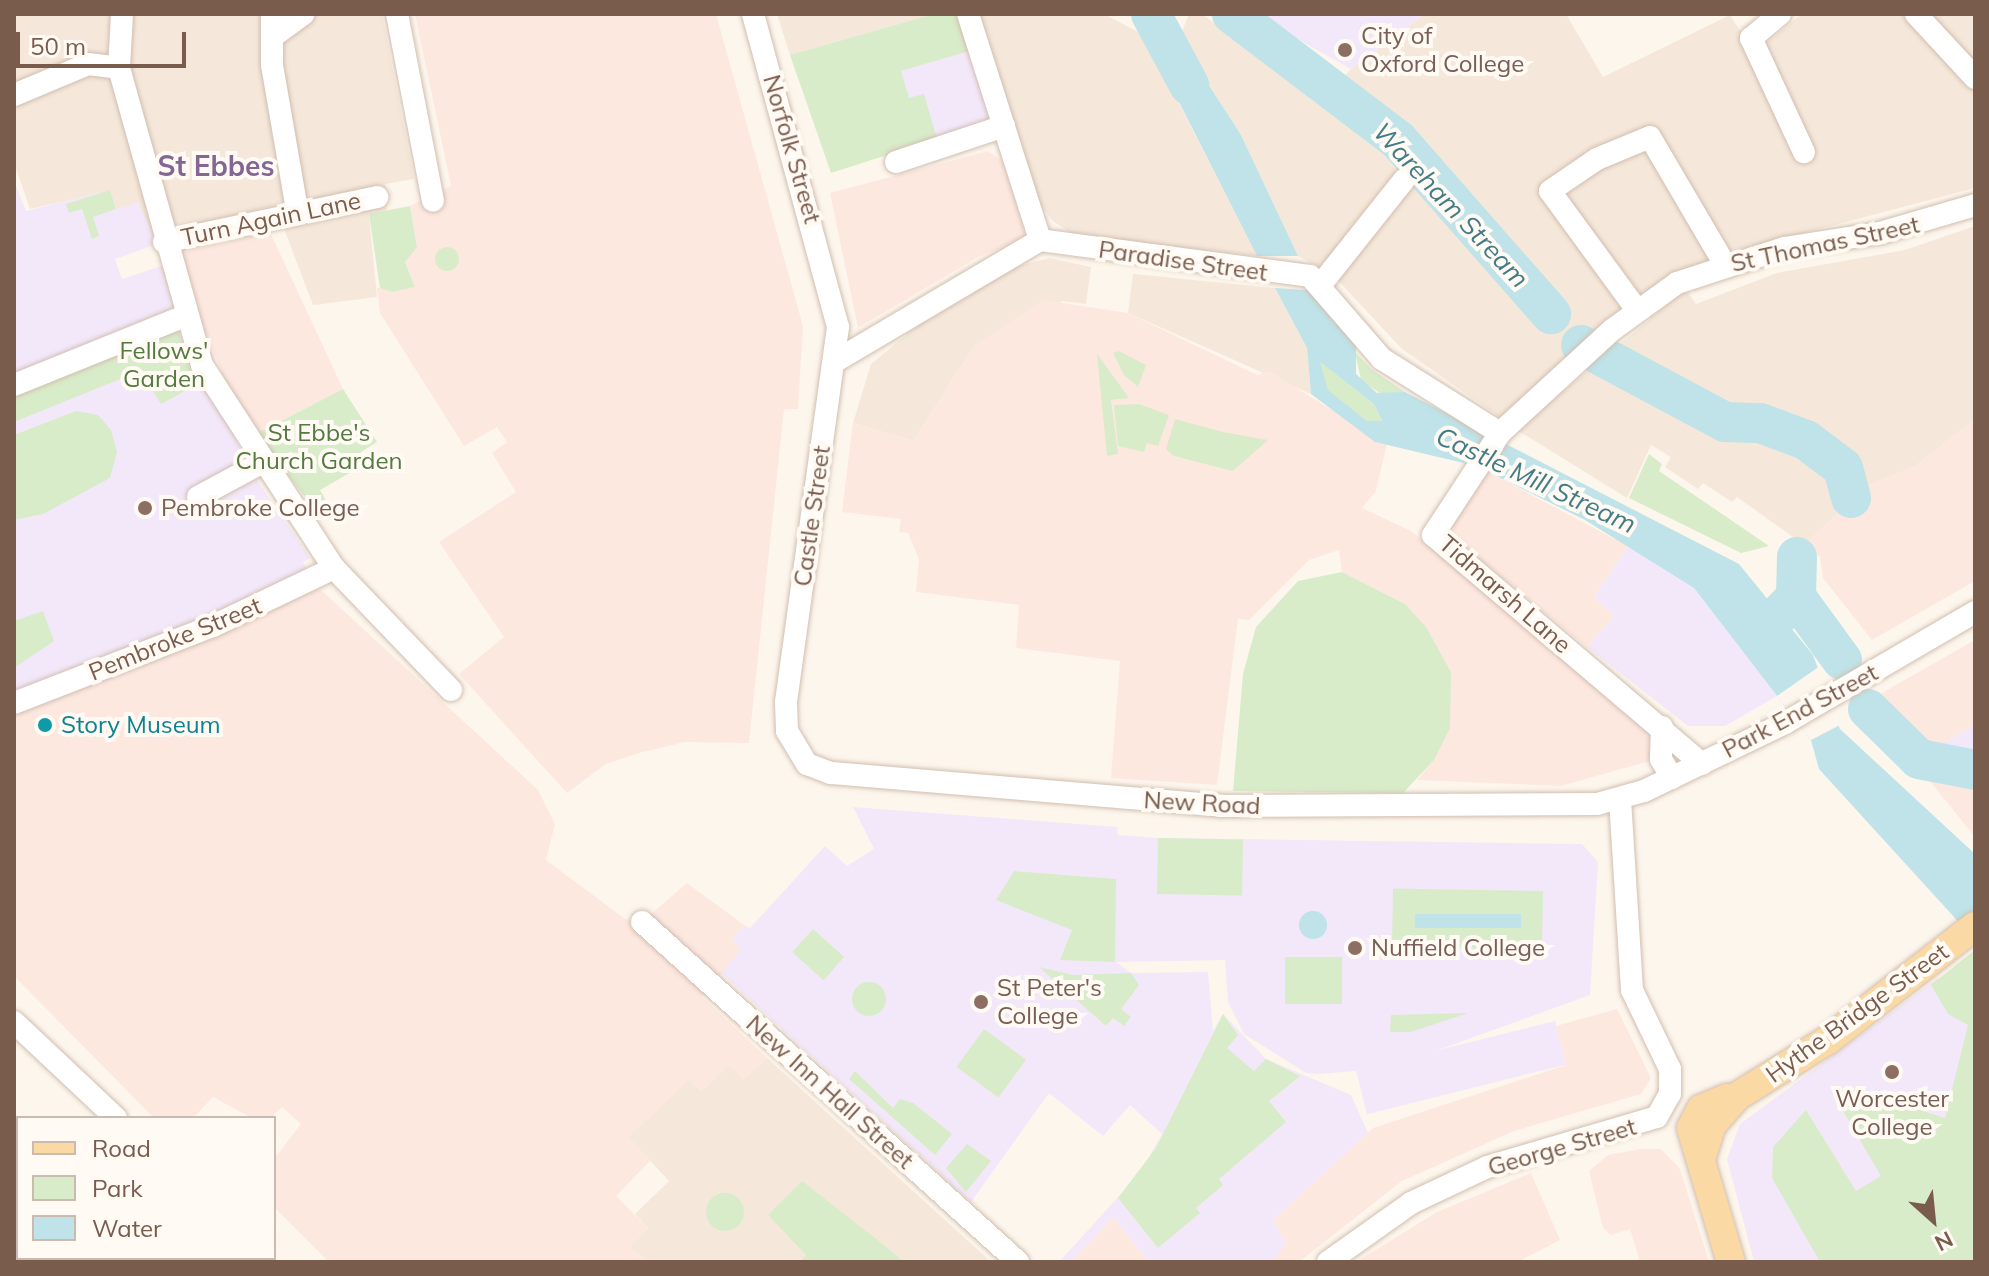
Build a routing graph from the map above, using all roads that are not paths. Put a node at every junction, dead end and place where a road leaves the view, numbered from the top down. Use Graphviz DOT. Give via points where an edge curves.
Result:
graph roads {
  1 [pos="122,14"];
  2 [pos="304,14"];
  3 [pos="397,14"];
  4 [pos="753,14"];
  5 [pos="968,14"];
  6 [pos="1780,14"];
  7 [pos="1916,14"];
  8 [pos="274,24"];
  9 [pos="119,68"];
  10 [pos="1975,78"];
  11 [pos="14,95"];
  12 [pos="1004,126"];
  13 [pos="1804,152"];
  14 [pos="896,162"];
  15 [pos="1404,180"];
  16 [pos="377,197"];
  17 [pos="433,201"];
  18 [pos="1975,205"];
  19 [pos="297,210"];
  20 [pos="1040,240"];
  21 [pos="164,242"];
  22 [pos="1725,265"];
  23 [pos="1316,279"];
  24 [pos="831,285"];
  25 [pos="1637,310"];
  26 [pos="185,316"];
  27 [pos="839,359"];
  28 [pos="14,385"];
  29 [pos="1497,437"];
  30 [pos="263,462"];
  31 [pos="198,497"];
  32 [pos="334,568"];
  33 [pos="1975,612"];
  34 [pos="451,690"];
  35 [pos="14,703"];
  36 [pos="1662,727"];
  37 [pos="795,746"];
  38 [pos="1702,764"];
  39 [pos="1672,778"];
  40 [pos="1620,799"];
  41 [pos="642,922"];
  42 [pos="1967,932"];
  43 [pos="14,1022"];
  44 [pos="114,1116"];
  45 [pos="1010,1260"];
  46 [pos="1328,1262"];
  47 [pos="1731,1262"];
  1 -- 9 [label="street"];
  2 -- 8 [label="street"];
  3 -- 17 [label="street"];
  4 -- 24 [label="street, Norfolk Street"];
  5 -- 12 [label="street"];
  6 -- 13 [label="street" via="1751,38"];
  7 -- 10 [label="street"];
  8 -- 19 [label="street" via="272,65"];
  9 -- 11 [label="street" via="88,64"];
  9 -- 21 [label="street"];
  12 -- 14 [label="street"];
  12 -- 20 [label="street"];
  15 -- 23 [label="street"];
  16 -- 19 [label="street, Turn Again Lane"];
  18 -- 22 [label="street, St Thomas Street"];
  19 -- 21 [label="street, Turn Again Lane"];
  20 -- 23 [label="street, Paradise Street"];
  20 -- 27 [label="street"];
  21 -- 26 [label="street"];
  22 -- 25 [label="street, St Thomas Street" via="1677,283"];
  22 -- 25 [label="street" via="1650,137 1597,159 1550,191"];
  23 -- 29 [label="street" via="1382,359"];
  24 -- 27 [label="street, Castle Street"];
  25 -- 29 [label="street, St Thomas Street"];
  26 -- 28 [label="street"];
  26 -- 30 [label="street" via="202,365"];
  27 -- 37 [label="street, Castle Street" via="786,702"];
  29 -- 36 [label="street, Tidmarsh Lane" via="1433,535"];
  30 -- 31 [label="street"];
  30 -- 32 [label="street"];
  32 -- 34 [label="street"];
  32 -- 35 [label="street, Pembroke Street" via="213,626"];
  33 -- 38 [label="street, Park End Street" via="1785,723"];
  36 -- 38 [label="street, Tidmarsh Lane"];
  36 -- 39 [label="street" via="1661,759"];
  37 -- 40 [label="street, New Road" via="807,764 831,773 1205,805 1439,808"];
  38 -- 39 [label="street, Park End Street"];
  39 -- 40 [label="street, Park End Street"];
  40 -- 46 [label="street, George Street" via="1632,990 1670,1069 1666,1102 1644,1124 1551,1146 1447,1185"];
  41 -- 45 [label="street, New Inn Hall Street"];
  42 -- 47 [label="main road, Hythe Bridge Street" via="1828,1040 1736,1097 1712,1125 1702,1157"];
  43 -- 44 [label="street"];
}
